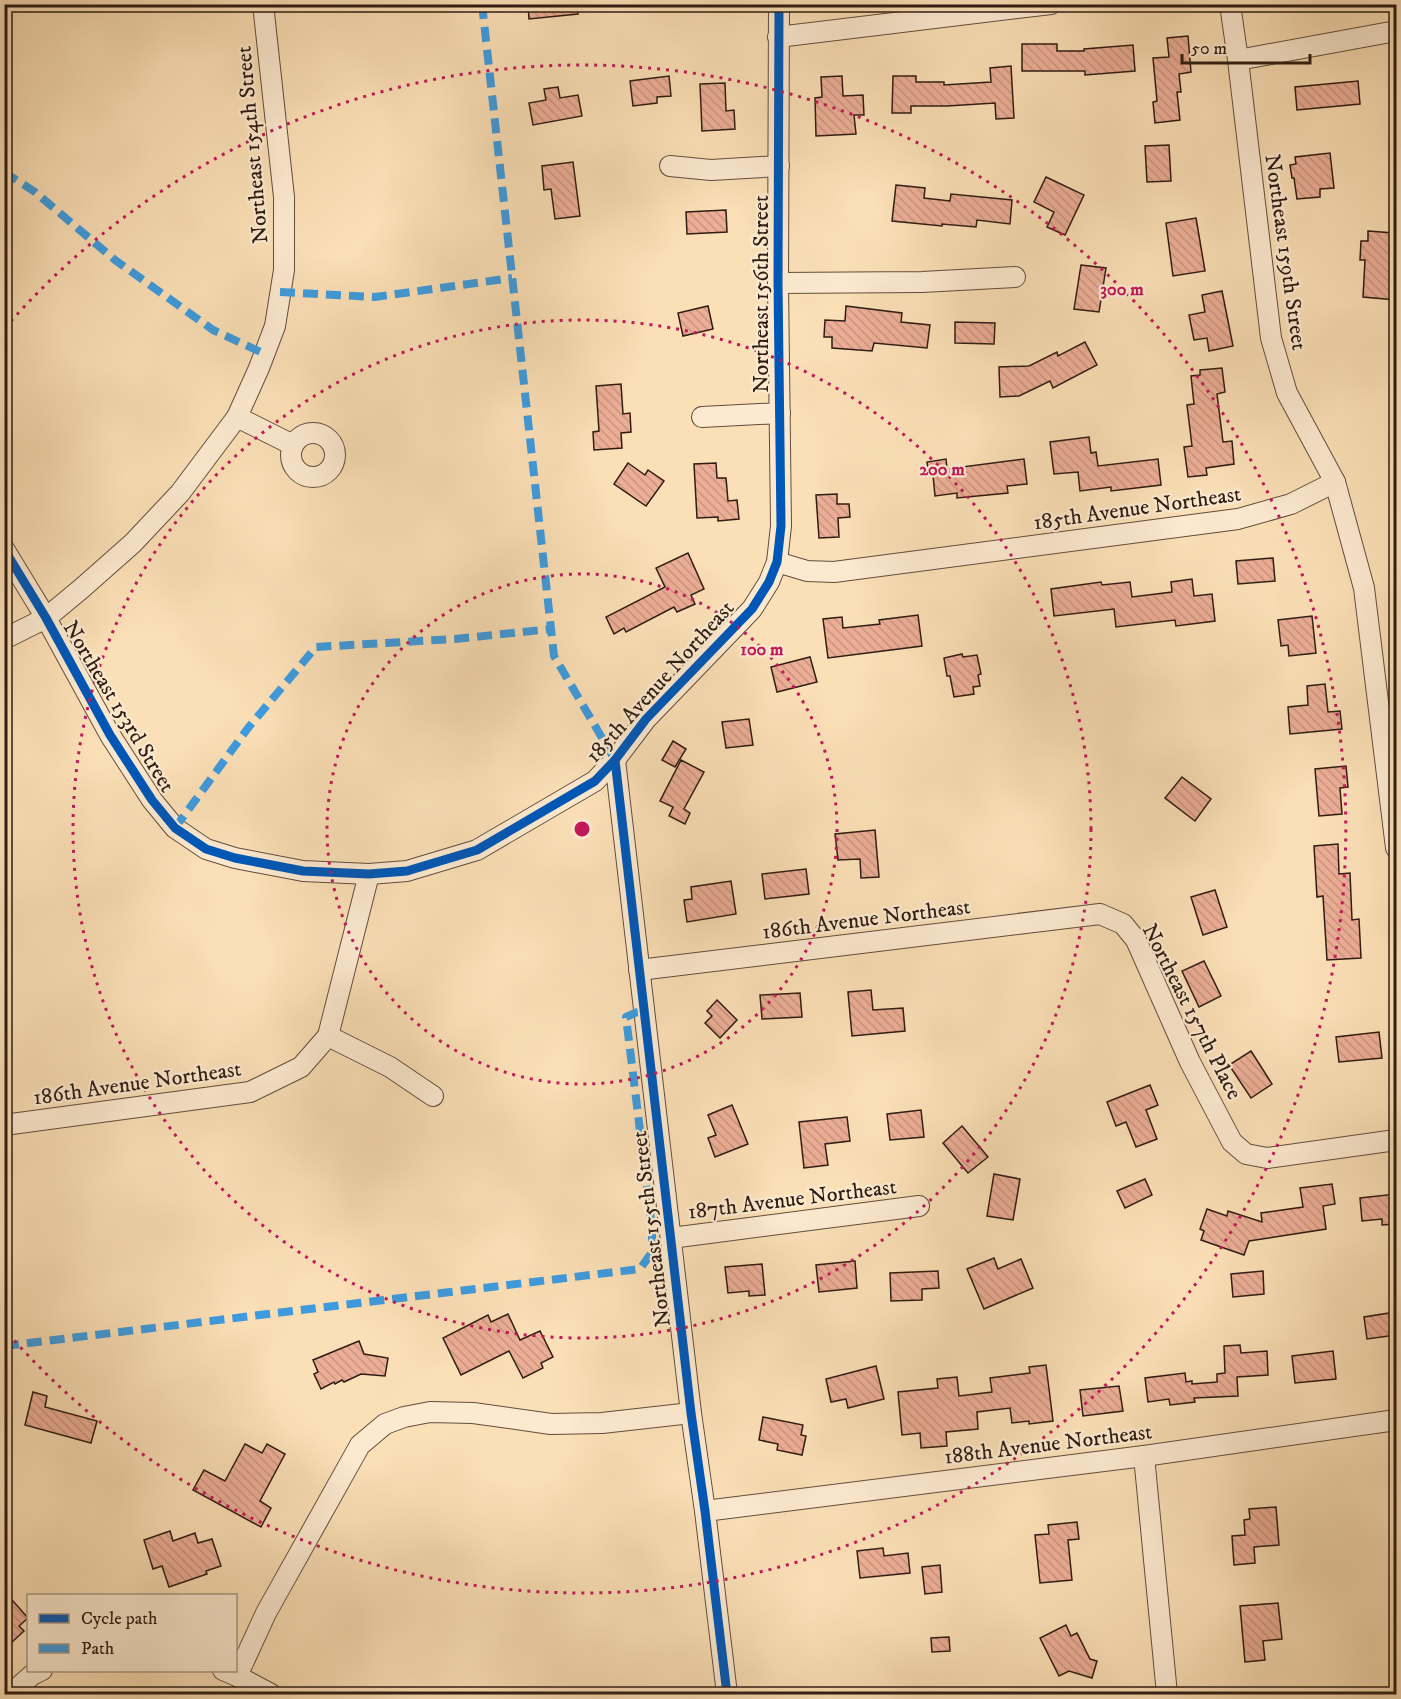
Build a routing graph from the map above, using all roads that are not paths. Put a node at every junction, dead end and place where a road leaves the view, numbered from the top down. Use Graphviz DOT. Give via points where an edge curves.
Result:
graph roads {
  1 [pos="263,4"];
  2 [pos="779,4"];
  3 [pos="1051,4"];
  4 [pos="1230,4"];
  5 [pos="1396,31"];
  6 [pos="778,36"];
  7 [pos="1238,60"];
  8 [pos="670,166"];
  9 [pos="779,166"];
  10 [pos="1015,277"];
  11 [pos="778,283"];
  12 [pos="780,413"];
  13 [pos="237,417"];
  14 [pos="702,417"];
  15 [pos="293,446"];
  16 [pos="1335,482"];
  17 [pos="4,549"];
  18 [pos="777,562"];
  19 [pos="769,582"];
  20 [pos="45,618"];
  21 [pos="4,639"];
  22 [pos="615,760"];
  23 [pos="1396,848"];
  24 [pos="369,874"];
  25 [pos="1100,914"];
  26 [pos="639,970"];
  27 [pos="328,1036"];
  28 [pos="433,1096"];
  29 [pos="4,1125"];
  30 [pos="1396,1140"];
  31 [pos="919,1206"];
  32 [pos="671,1238"];
  33 [pos="690,1413"];
  34 [pos="1396,1420"];
  35 [pos="1144,1456"];
  36 [pos="705,1511"];
  37 [pos="237,1661"];
  38 [pos="40,1672"];
  39 [pos="230,1673"];
  40 [pos="11,1695"];
  41 [pos="271,1695"];
  42 [pos="727,1695"];
  43 [pos="1167,1695"];
  1 -- 13 [label="street, Northeast 154th Street" via="284,197 284,270 275,326"];
  2 -- 6 [label="street, Northeast 156th Street"];
  3 -- 6 [label="street"];
  4 -- 7 [label="street, Northeast 159th Street"];
  5 -- 7 [label="street"];
  6 -- 9 [label="street, Northeast 156th Street"];
  7 -- 16 [label="street, Northeast 159th Street" via="1271,338 1287,393"];
  8 -- 9 [label="street" via="711,170"];
  9 -- 11 [label="street, Northeast 156th Street"];
  10 -- 11 [label="street"];
  11 -- 12 [label="street, Northeast 156th Street"];
  12 -- 14 [label="street"];
  12 -- 18 [label="street, Northeast 156th Street" via="781,526"];
  13 -- 15 [label="street"];
  13 -- 20 [label="street, Northeast 154th Street" via="180,493 133,543"];
  16 -- 18 [label="street, 185th Avenue Northeast" via="1291,504 1238,519 834,572 807,571"];
  16 -- 23 [label="street, Northeast 159th Street" via="1364,588"];
  17 -- 20 [label="street, Northeast 153rd Street"];
  18 -- 19 [label="street, Northeast 156th Street"];
  19 -- 22 [label="street, 185th Avenue Northeast" via="752,609 646,719"];
  20 -- 21 [label="street, Northeast 154th Street"];
  20 -- 24 [label="street, Northeast 153rd Street" via="110,735 174,828 206,849 235,858 303,871"];
  22 -- 24 [label="street, 185th Avenue Northeast" via="595,781 477,850 407,871"];
  22 -- 26 [label="street, Northeast 155th Street"];
  24 -- 27 [label="street"];
  25 -- 26 [label="street, 186th Avenue Northeast"];
  25 -- 30 [label="street, Northeast 157th Place" via="1123,924 1136,940 1190,1062 1232,1142 1246,1154 1267,1158"];
  26 -- 32 [label="street, Northeast 155th Street"];
  27 -- 28 [label="street" via="390,1067"];
  27 -- 29 [label="street, 186th Avenue Northeast" via="301,1067 250,1092"];
  31 -- 32 [label="street, 187th Avenue Northeast"];
  32 -- 33 [label="street, Northeast 155th Street"];
  33 -- 36 [label="street, Northeast 155th Street"];
  33 -- 37 [label="street" via="602,1423 550,1424 473,1413 430,1412 385,1424 360,1445"];
  34 -- 35 [label="street, 188th Avenue Northeast"];
  35 -- 36 [label="street, 188th Avenue Northeast"];
  35 -- 43 [label="street"];
  36 -- 42 [label="street, Northeast 155th Street"];
  38 -- 40 [label="street"];
  39 -- 41 [label="street"];
}
